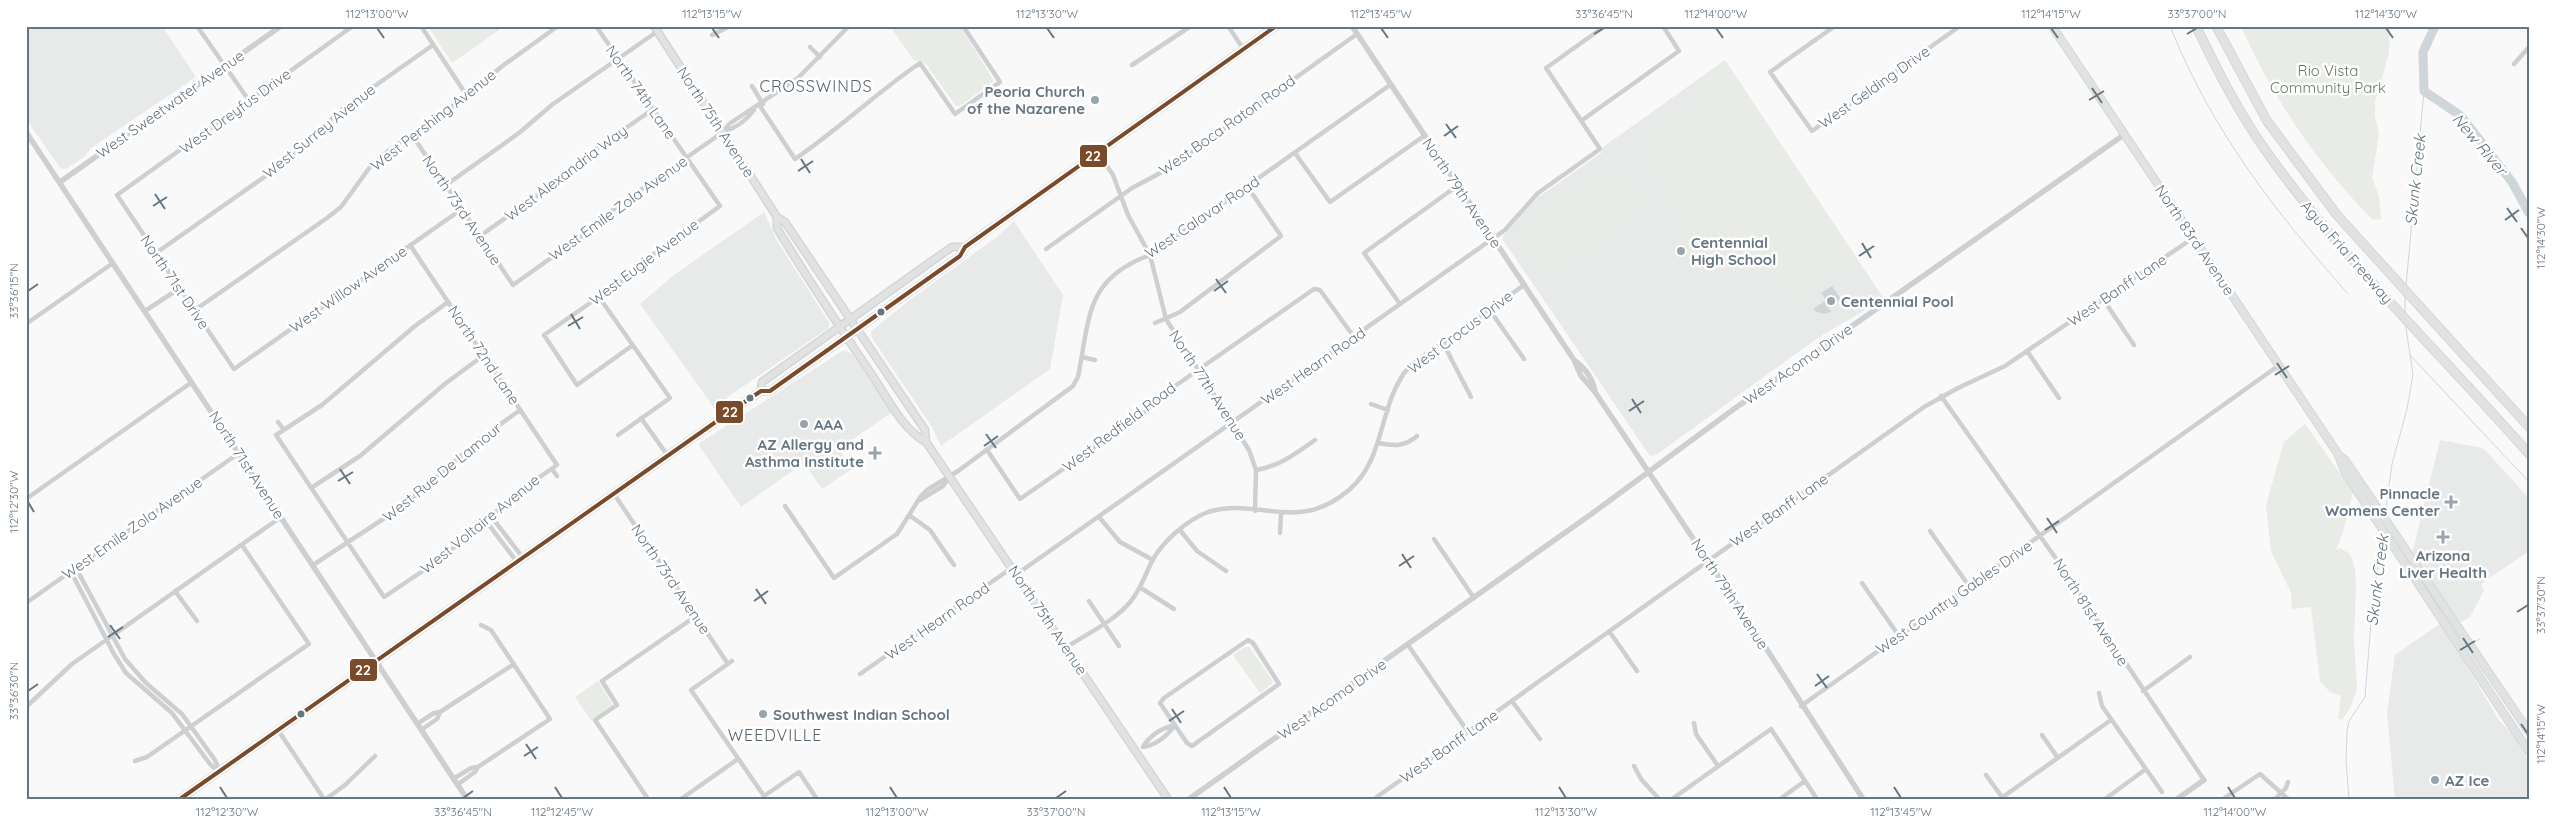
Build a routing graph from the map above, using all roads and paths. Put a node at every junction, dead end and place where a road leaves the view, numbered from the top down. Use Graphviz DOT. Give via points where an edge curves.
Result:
graph roads {
  1 [pos="197,26"];
  2 [pos="281,26"];
  3 [pos="353,26"];
  4 [pos="421,26"];
  5 [pos="558,26"];
  6 [pos="596,26"];
  7 [pos="730,26"];
  8 [pos="849,26"];
  9 [pos="964,26"];
  10 [pos="1191,26"];
  11 [pos="1228,26"];
  12 [pos="1276,26"];
  13 [pos="1352,26"];
  14 [pos="1605,26"];
  15 [pos="1663,26"];
  16 [pos="1834,26"];
  17 [pos="1960,26"];
  18 [pos="2052,26"];
  19 [pos="2196,26"];
  20 [pos="2216,26"];
  21 [pos="272,29"];
  22 [pos="656,29"];
  23 [pos="1357,34"];
  24 [pos="712,35"];
  25 [pos="434,45"];
  26 [pos="810,47"];
  27 [pos="2529,48"];
  28 [pos="1244,50"];
  29 [pos="820,57"];
  30 [pos="618,59"];
  31 [pos="2514,64"];
  32 [pos="1132,65"];
  33 [pos="224,66"];
  34 [pos="1390,85"];
  35 [pos="752,86"];
  36 [pos="467,96"];
  37 [pos="250,102"];
  38 [pos="761,105"];
  39 [pos="652,110"];
  40 [pos="1581,120"];
  41 [pos="26,132"];
  42 [pos="723,132"];
  43 [pos="412,134"];
  44 [pos="2125,134"];
  45 [pos="1424,136"];
  46 [pos="1098,153"];
  47 [pos="1294,153"];
  48 [pos="687,158"];
  49 [pos="60,182"];
  50 [pos="446,185"];
  51 [pos="1247,186"];
  52 [pos="1457,186"];
  53 [pos="117,194"];
  54 [pos="1122,196"];
  55 [pos="720,206"];
  56 [pos="462,209"];
  57 [pos="777,217"];
  58 [pos="480,236"];
  59 [pos="1492,238"];
  60 [pos="2193,238"];
  61 [pos="410,245"];
  62 [pos="965,247"];
  63 [pos="1046,249"];
  64 [pos="156,253"];
  65 [pos="1150,255"];
  66 [pos="113,263"];
  67 [pos="513,285"];
  68 [pos="1524,285"];
  69 [pos="180,288"];
  70 [pos="599,297"];
  71 [pos="2103,299"];
  72 [pos="448,302"];
  73 [pos="1400,304"];
  74 [pos="1489,309"];
  75 [pos="195,310"];
  76 [pos="145,311"];
  77 [pos="1166,319"];
  78 [pos="850,320"];
  79 [pos="1155,323"];
  80 [pos="26,324"];
  81 [pos="840,328"];
  82 [pos="858,330"];
  83 [pos="1354,337"];
  84 [pos="847,338"];
  85 [pos="1442,343"];
  86 [pos="633,345"];
  87 [pos="2134,345"];
  88 [pos="2027,351"];
  89 [pos="484,355"];
  90 [pos="1082,357"];
  91 [pos="1524,359"];
  92 [pos="1095,360"];
  93 [pos="2278,366"];
  94 [pos="234,369"];
  95 [pos="1197,370"];
  96 [pos="192,382"];
  97 [pos="761,390"];
  98 [pos="1941,396"];
  99 [pos="1471,397"];
  100 [pos="2059,398"];
  101 [pos="1371,404"];
  102 [pos="520,410"];
  103 [pos="1388,410"];
  104 [pos="641,418"];
  105 [pos="278,422"];
  106 [pos="1232,423"];
  107 [pos="2529,427"];
  108 [pos="284,430"];
  109 [pos="618,435"];
  110 [pos="1417,436"];
  111 [pos="1315,440"];
  112 [pos="926,442"];
  113 [pos="1378,443"];
  114 [pos="987,450"];
  115 [pos="239,453"];
  116 [pos="2338,454"];
  117 [pos="2529,454"];
  118 [pos="668,456"];
  119 [pos="557,465"];
  120 [pos="552,469"];
  121 [pos="1256,470"];
  122 [pos="1648,471"];
  123 [pos="557,476"];
  124 [pos="950,477"];
  125 [pos="312,488"];
  126 [pos="614,494"];
  127 [pos="26,499"];
  128 [pos="785,506"];
  129 [pos="1255,511"];
  130 [pos="1281,514"];
  131 [pos="909,515"];
  132 [pos="491,516"];
  133 [pos="281,517"];
  134 [pos="1099,517"];
  135 [pos="486,521"];
  136 [pos="1180,530"];
  137 [pos="1930,531"];
  138 [pos="1280,532"];
  139 [pos="2040,536"];
  140 [pos="1434,539"];
  141 [pos="348,542"];
  142 [pos="242,545"];
  143 [pos="524,558"];
  144 [pos="1153,560"];
  145 [pos="1708,560"];
  146 [pos="517,562"];
  147 [pos="313,565"];
  148 [pos="954,565"];
  149 [pos="1013,567"];
  150 [pos="76,568"];
  151 [pos="71,572"];
  152 [pos="1226,572"];
  153 [pos="1018,574"];
  154 [pos="1862,583"];
  155 [pos="1969,586"];
  156 [pos="1141,588"];
  157 [pos="175,591"];
  158 [pos="1474,598"];
  159 [pos="1089,601"];
  160 [pos="26,603"];
  161 [pos="1174,609"];
  162 [pos="696,616"];
  163 [pos="197,621"];
  164 [pos="1104,623"];
  165 [pos="481,624"];
  166 [pos="1609,631"];
  167 [pos="112,635"];
  168 [pos="1899,636"];
  169 [pos="106,639"];
  170 [pos="1119,646"];
  171 [pos="1408,646"];
  172 [pos="1067,647"];
  173 [pos="2190,657"];
  174 [pos="376,662"];
  175 [pos="514,664"];
  176 [pos="1637,671"];
  177 [pos="860,674"];
  178 [pos="144,681"];
  179 [pos="139,686"];
  180 [pos="2144,691"];
  181 [pos="2099,693"];
  182 [pos="1512,701"];
  183 [pos="1801,706"];
  184 [pos="26,708"];
  185 [pos="440,712"];
  186 [pos="429,716"];
  187 [pos="2111,720"];
  188 [pos="433,721"];
  189 [pos="1694,722"];
  190 [pos="1175,725"];
  191 [pos="191,727"];
  192 [pos="419,727"];
  193 [pos="278,730"];
  194 [pos="186,731"];
  195 [pos="1468,732"];
  196 [pos="2529,732"];
  197 [pos="2042,735"];
  198 [pos="1540,739"];
  199 [pos="2529,752"];
  200 [pos="375,756"];
  201 [pos="2058,758"];
  202 [pos="738,759"];
  203 [pos="135,761"];
  204 [pos="1634,766"];
  205 [pos="1718,766"];
  206 [pos="478,767"];
  207 [pos="2146,769"];
  208 [pos="466,771"];
  209 [pos="219,772"];
  210 [pos="1986,775"];
  211 [pos="470,777"];
  212 [pos="2204,780"];
  213 [pos="1805,781"];
  214 [pos="455,782"];
  215 [pos="2288,782"];
  216 [pos="2162,792"];
  217 [pos="2282,793"];
  218 [pos="2001,798"];
  219 [pos="180,799"];
  220 [pos="325,799"];
  221 [pos="466,799"];
  222 [pos="648,799"];
  223 [pos="681,799"];
  224 [pos="817,799"];
  225 [pos="1168,799"];
  226 [pos="1189,799"];
  227 [pos="1374,799"];
  228 [pos="1659,799"];
  229 [pos="1672,799"];
  230 [pos="1780,799"];
  231 [pos="1817,799"];
  232 [pos="1863,799"];
  233 [pos="2105,799"];
  234 [pos="2178,799"];
  235 [pos="2223,799"];
  236 [pos="2274,799"];
  237 [pos="2288,799"];
  1 -- 33 [label="street"];
  2 -- 21 [label="street, West Sweetwater Avenue"];
  3 -- 37 [label="street, West Dreyfus Drive"];
  4 -- 25 [label="street"];
  5 -- 36 [label="street, West Pershing Avenue" via="501,66"];
  6 -- 30 [label="street, North 74th Lane"];
  7 -- 24 [label="street"];
  8 -- 29 [label="street"];
  9 -- 38 [label="street" via="1000,82 955,114 920,63 876,94 836,131 795,159"];
  10 -- 32 [label="street"];
  11 -- 28 [label="street"];
  12 -- 28 [label="main road"];
  13 -- 23 [label="street, North 79th Avenue"];
  14 -- 40 [label="street" via="1546,68"];
  15 -- 40 [label="street" via="1680,52"];
  16 -- 17 [label="street, West Gelding Drive" via="1770,72 1812,131"];
  18 -- 44 [label="main road, North 83rd Avenue"];
  19 -- 117 [label="highway, Agua Fria Freeway" via="2242,115 2305,204"];
  20 -- 107 [label="highway, Agua Fria Freeway" via="2267,121 2337,215"];
  21 -- 33 [label="street, West Sweetwater Avenue"];
  22 -- 30 [label="street"];
  22 -- 42 [label="main road, North 75th Avenue"];
  23 -- 34 [label="street, North 79th Avenue"];
  23 -- 54 [label="street, West Boca Raton Road" via="1166,170"];
  25 -- 36 [label="street"];
  25 -- 64 [label="street, West Surrey Avenue" via="342,109 290,159"];
  26 -- 29 [label="street"];
  27 -- 31 [label="street"];
  28 -- 46 [label="main road"];
  29 -- 38 [label="street"];
  30 -- 39 [label="street, North 74th Lane"];
  30 -- 50 [label="street"];
  33 -- 37 [label="street"];
  33 -- 49 [label="street, West Sweetwater Avenue"];
  34 -- 45 [label="street, North 79th Avenue"];
  34 -- 47 [label="street, West Calavar Road"];
  35 -- 38 [label="street"];
  36 -- 43 [label="street, West Pershing Avenue"];
  37 -- 53 [label="street, West Dreyfus Drive"];
  38 -- 42 [label="street" via="729,124"];
  39 -- 48 [label="street, North 74th Lane"];
  39 -- 58 [label="street, West Alexandria Way"];
  40 -- 59 [label="street, West Hearn Road" via="1600,149 1538,193 1505,230"];
  41 -- 49 [label="street, North 71st Avenue"];
  42 -- 48 [label="street, West Emile Zola Avenue"];
  42 -- 57 [label="main road, North 75th Avenue"];
  43 -- 50 [label="street, North 73rd Avenue"];
  43 -- 75 [label="street, West Pershing Avenue" via="370,167 342,206"];
  44 -- 60 [label="main road, North 83rd Avenue"];
  44 -- 122 [label="street, West Acoma Drive"];
  45 -- 47 [label="street" via="1330,202"];
  45 -- 52 [label="street, North 79th Avenue"];
  46 -- 54 [label="street, North 77th Avenue"];
  46 -- 62 [label="main road"];
  47 -- 51 [label="street, West Calavar Road"];
  48 -- 55 [label="street, North 74th Lane"];
  48 -- 67 [label="street, West Emile Zola Avenue"];
  49 -- 66 [label="street, North 71st Avenue"];
  50 -- 56 [label="street, North 73rd Avenue"];
  51 -- 65 [label="street, West Calavar Road"];
  51 -- 77 [label="street" via="1281,236 1180,312"];
  52 -- 59 [label="street, North 79th Avenue"];
  52 -- 73 [label="street" via="1364,253"];
  53 -- 64 [label="street, North 71st Drive"];
  54 -- 63 [label="street, West Boca Raton Road"];
  54 -- 65 [label="street, North 77th Avenue" via="1128,215"];
  55 -- 70 [label="street, West Eugie Avenue"];
  56 -- 58 [label="street, North 73rd Avenue"];
  56 -- 61 [label="street, West Willow Avenue"];
  57 -- 78 [label="main road, North 75th Avenue" via="785,222"];
  57 -- 81 [label="main road, North 75th Avenue" via="777,228"];
  58 -- 67 [label="street, North 73rd Avenue"];
  59 -- 68 [label="street, North 79th Avenue"];
  59 -- 73 [label="street, West Hearn Road"];
  60 -- 71 [label="street, West Banff Lane"];
  60 -- 93 [label="main road, North 83rd Avenue"];
  61 -- 72 [label="street, North 72nd Lane"];
  61 -- 94 [label="street, West Willow Avenue"];
  62 -- 78 [label="main road" via="952,247"];
  62 -- 82 [label="main road" via="960,256"];
  64 -- 69 [label="street, North 71st Drive"];
  65 -- 77 [label="street, North 77th Avenue"];
  65 -- 90 [label="street, West Calavar Road" via="1125,266 1102,288 1091,312"];
  66 -- 76 [label="street, North 71st Avenue"];
  66 -- 80 [label="street"];
  68 -- 74 [label="street, West Crocus Drive"];
  68 -- 122 [label="street, North 79th Avenue" via="1574,360 1594,383 1595,392"];
  69 -- 75 [label="street, North 71st Drive"];
  69 -- 76 [label="street"];
  70 -- 86 [label="street"];
  70 -- 86 [label="street, West Eugie Avenue" via="544,335 577,384"];
  71 -- 87 [label="street"];
  71 -- 88 [label="street, West Banff Lane"];
  72 -- 89 [label="street, North 72nd Lane"];
  72 -- 108 [label="street" via="414,326 322,405"];
  73 -- 83 [label="street, West Hearn Road"];
  74 -- 85 [label="street, West Crocus Drive"];
  74 -- 91 [label="street"];
  75 -- 94 [label="street, North 71st Drive"];
  76 -- 96 [label="street, North 71st Avenue"];
  77 -- 79 [label="street"];
  77 -- 95 [label="street, North 77th Avenue"];
  78 -- 81 [label="main road"];
  78 -- 82 [label="main road, North 75th Avenue"];
  81 -- 84 [label="main road, North 75th Avenue"];
  81 -- 97 [label="main road" via="762,382"];
  82 -- 84 [label="main road"];
  82 -- 112 [label="main road, North 75th Avenue" via="925,430"];
  83 -- 95 [label="street, West Redfield Road" via="1318,288"];
  83 -- 106 [label="street, West Hearn Road"];
  84 -- 97 [label="main road" via="770,392"];
  84 -- 112 [label="main road, North 75th Avenue" via="895,409 917,437"];
  85 -- 99 [label="street"];
  85 -- 103 [label="street, West Crocus Drive" via="1401,377"];
  86 -- 104 [label="street" via="670,398"];
  88 -- 98 [label="street, West Banff Lane" via="1990,375"];
  88 -- 100 [label="street"];
  89 -- 102 [label="street, North 72nd Lane"];
  89 -- 125 [label="street" via="459,372 360,456"];
  90 -- 92 [label="street"];
  90 -- 114 [label="street, West Calavar Road" via="1076,382 1068,392"];
  93 -- 116 [label="main road, North 83rd Avenue"];
  93 -- 139 [label="street, West Country Gables Drive"];
  95 -- 106 [label="street, North 77th Avenue"];
  95 -- 114 [label="street, West Redfield Road" via="1148,410 1020,499"];
  96 -- 115 [label="street, North 71st Avenue"];
  96 -- 127 [label="street"];
  97 -- 118 [label="main road"];
  98 -- 139 [label="street, North 81st Avenue"];
  98 -- 145 [label="street, West Banff Lane"];
  101 -- 103 [label="street"];
  102 -- 119 [label="street, North 72nd Lane"];
  102 -- 141 [label="street, West Rue De Lamour" via="484,436 400,508"];
  103 -- 113 [label="street, West Crocus Drive"];
  104 -- 109 [label="street"];
  104 -- 118 [label="street"];
  105 -- 108 [label="street"];
  106 -- 121 [label="street, North 77th Avenue" via="1249,450"];
  106 -- 134 [label="street, West Hearn Road"];
  108 -- 125 [label="street" via="276,435"];
  110 -- 113 [label="street" via="1410,443 1397,446"];
  111 -- 121 [label="street" via="1274,467"];
  112 -- 124 [label="main road, North 75th Avenue"];
  113 -- 130 [label="street, West Crocus Drive" via="1363,476 1346,492 1316,509"];
  114 -- 124 [label="street, West Calavar Road"];
  115 -- 133 [label="street, North 71st Avenue"];
  115 -- 150 [label="street, West Emile Zola Avenue"];
  116 -- 196 [label="main road, North 83rd Avenue"];
  116 -- 199 [label="main road, North 83rd Avenue" via="2346,474"];
  118 -- 126 [label="main road"];
  119 -- 120 [label="street, West Voltaire Avenue"];
  120 -- 123 [label="street, West Voltaire Avenue"];
  120 -- 132 [label="street, West Voltaire Avenue"];
  121 -- 129 [label="street, North 77th Avenue"];
  122 -- 145 [label="street, North 79th Avenue"];
  122 -- 158 [label="street, West Acoma Drive" via="1643,478"];
  124 -- 131 [label="street, West Calavar Road" via="927,490"];
  124 -- 149 [label="main road, North 75th Avenue"];
  125 -- 141 [label="street"];
  126 -- 143 [label="main road"];
  126 -- 162 [label="street, North 73rd Avenue"];
  128 -- 131 [label="street, West Calavar Road" via="834,578 893,537"];
  129 -- 130 [label="street, West Crocus Drive"];
  129 -- 136 [label="street, West Crocus Drive" via="1226,508 1213,511"];
  130 -- 138 [label="street"];
  131 -- 148 [label="street" via="930,530"];
  132 -- 135 [label="street, West Voltaire Avenue"];
  132 -- 143 [label="street"];
  133 -- 142 [label="street"];
  133 -- 147 [label="street, North 71st Avenue"];
  134 -- 144 [label="street" via="1120,542"];
  134 -- 153 [label="street, West Hearn Road"];
  135 -- 141 [label="street, West Voltaire Avenue" via="439,560 384,596"];
  135 -- 146 [label="street"];
  136 -- 144 [label="street, West Crocus Drive" via="1164,544"];
  136 -- 152 [label="street" via="1197,551"];
  137 -- 155 [label="street"];
  139 -- 155 [label="street, West Country Gables Drive"];
  139 -- 180 [label="street, North 81st Avenue"];
  140 -- 158 [label="street"];
  141 -- 147 [label="street, West Rue De Lamour"];
  142 -- 157 [label="street"];
  142 -- 191 [label="street" via="309,644"];
  143 -- 146 [label="main road"];
  144 -- 156 [label="street, West Crocus Drive"];
  145 -- 166 [label="street, West Banff Lane"];
  145 -- 183 [label="street, North 79th Avenue"];
  146 -- 174 [label="main road"];
  147 -- 174 [label="street, North 71st Avenue"];
  149 -- 153 [label="main road, North 75th Avenue"];
  149 -- 177 [label="street, West Hearn Road"];
  150 -- 151 [label="street, West Emile Zola Avenue"];
  150 -- 167 [label="street"];
  151 -- 160 [label="street, West Emile Zola Avenue"];
  151 -- 169 [label="street"];
  153 -- 172 [label="main road, North 75th Avenue"];
  154 -- 168 [label="street"];
  155 -- 168 [label="street, West Country Gables Drive"];
  156 -- 161 [label="street"];
  156 -- 164 [label="street, West Crocus Drive" via="1120,613"];
  157 -- 163 [label="street"];
  157 -- 167 [label="street"];
  158 -- 171 [label="street, West Acoma Drive"];
  159 -- 164 [label="street"];
  162 -- 202 [label="street, North 73rd Avenue" via="730,662 692,690"];
  162 -- 222 [label="street" via="602,681 617,705 595,720"];
  164 -- 170 [label="street"];
  164 -- 172 [label="street, West Crocus Drive"];
  165 -- 175 [label="street" via="491,630"];
  166 -- 176 [label="street"];
  166 -- 182 [label="street, West Banff Lane"];
  167 -- 169 [label="street"];
  167 -- 178 [label="street" via="125,659"];
  168 -- 183 [label="street, West Country Gables Drive"];
  169 -- 179 [label="street" via="122,668"];
  169 -- 184 [label="street" via="72,664"];
  171 -- 195 [label="street"];
  171 -- 226 [label="street, West Acoma Drive"];
  172 -- 225 [label="main road, North 75th Avenue"];
  173 -- 180 [label="street"];
  174 -- 192 [label="street, North 71st Avenue"];
  174 -- 193 [label="main road"];
  175 -- 185 [label="street"];
  175 -- 206 [label="street" via="550,718"];
  178 -- 179 [label="street"];
  178 -- 191 [label="street" via="178,708"];
  179 -- 194 [label="street" via="172,713"];
  180 -- 212 [label="street, North 81st Avenue"];
  181 -- 187 [label="street" via="2102,706"];
  182 -- 195 [label="street, West Banff Lane"];
  182 -- 198 [label="street"];
  183 -- 232 [label="street, North 79th Avenue"];
  185 -- 186 [label="street"];
  185 -- 188 [label="street"];
  186 -- 188 [label="street"];
  186 -- 192 [label="street"];
  187 -- 201 [label="street"];
  187 -- 207 [label="street"];
  188 -- 192 [label="street"];
  189 -- 205 [label="street" via="1696,734"];
  190 -- 190 [label="street" via="1164,728 1142,747 1151,746"];
  190 -- 190 [label="street" via="1160,703 1248,640 1252,643 1279,684 1192,746"];
  191 -- 194 [label="street"];
  191 -- 209 [label="street" via="216,760"];
  192 -- 214 [label="street, North 71st Avenue"];
  193 -- 209 [label="main road"];
  193 -- 220 [label="street"];
  194 -- 203 [label="street" via="147,758"];
  194 -- 209 [label="street"];
  195 -- 227 [label="street, West Banff Lane"];
  197 -- 201 [label="street"];
  200 -- 220 [label="street"];
  201 -- 218 [label="street"];
  202 -- 223 [label="street"];
  202 -- 224 [label="street" via="764,796 799,772"];
  204 -- 228 [label="street"];
  205 -- 213 [label="street" via="1771,729"];
  205 -- 229 [label="street"];
  206 -- 208 [label="street"];
  206 -- 211 [label="street"];
  207 -- 216 [label="street"];
  207 -- 233 [label="street"];
  208 -- 211 [label="street"];
  208 -- 214 [label="street"];
  209 -- 219 [label="main road"];
  210 -- 218 [label="street"];
  211 -- 214 [label="street"];
  212 -- 234 [label="street"];
  213 -- 230 [label="street"];
  213 -- 231 [label="street"];
  214 -- 221 [label="street, North 71st Avenue"];
  215 -- 217 [label="street"];
  217 -- 235 [label="street" via="2260,774"];
  217 -- 236 [label="street"];
  217 -- 237 [label="street"];
}
